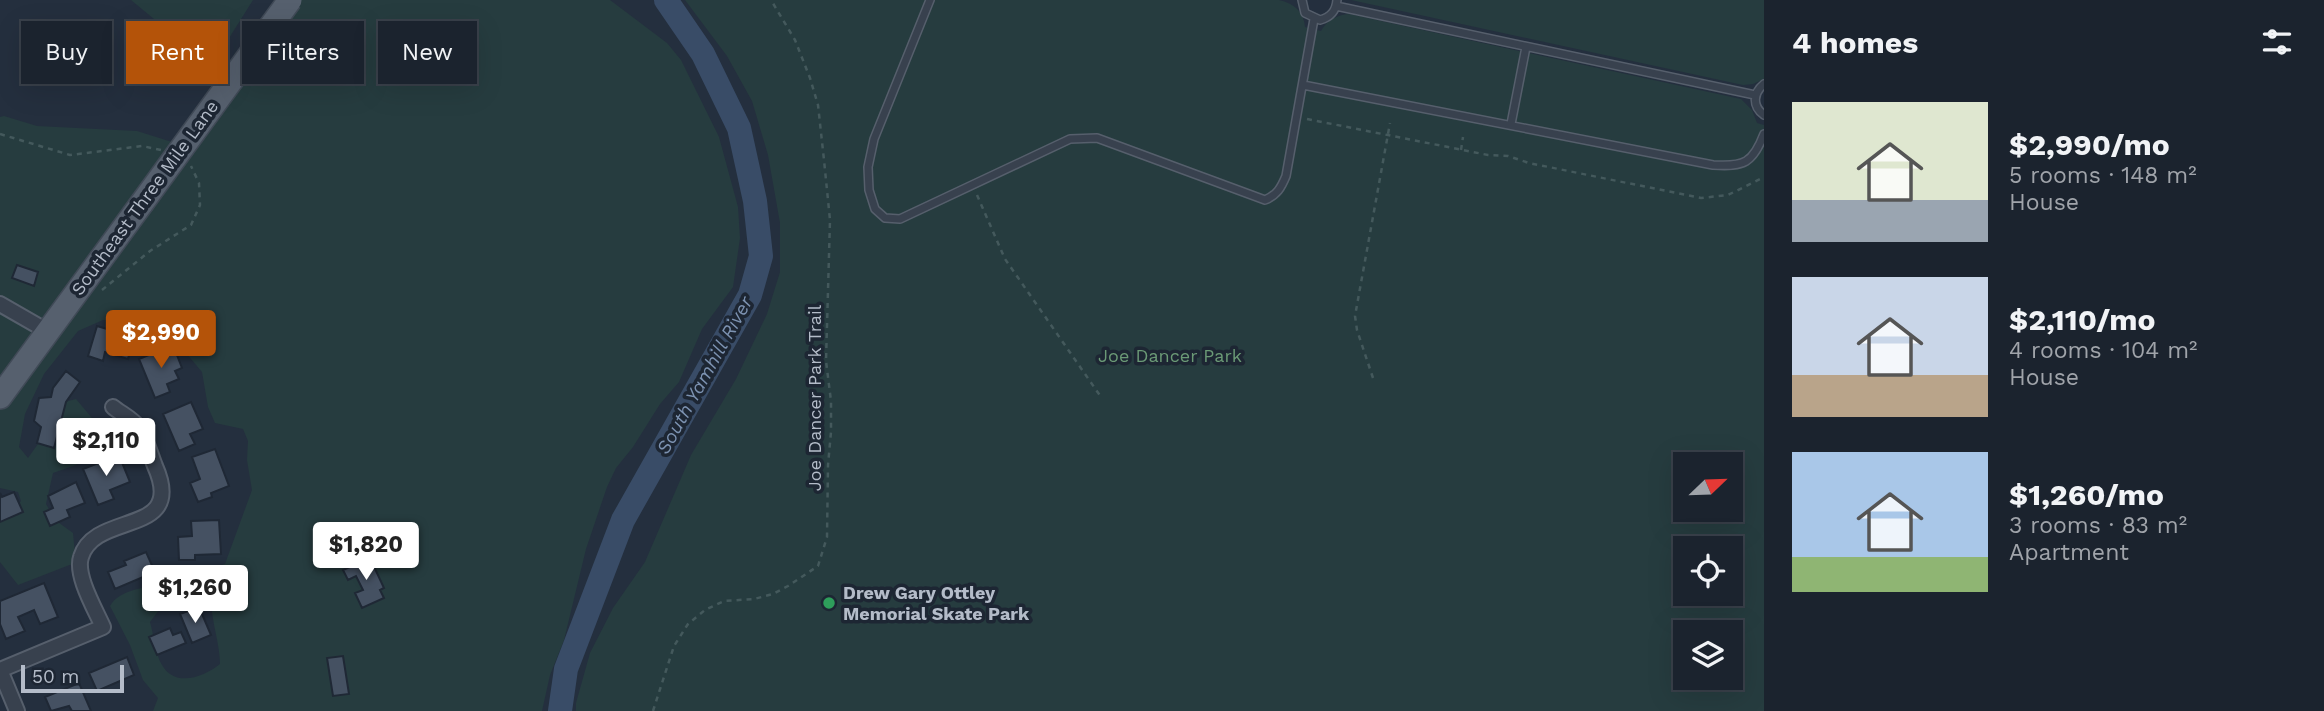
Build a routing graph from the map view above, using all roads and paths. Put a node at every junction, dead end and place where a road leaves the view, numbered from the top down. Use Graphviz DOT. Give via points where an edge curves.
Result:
graph roads {
  1 [pos="290,0"];
  2 [pos="771,0"];
  3 [pos="930,0"];
  4 [pos="1302,0"];
  5 [pos="1336,3"];
  6 [pos="1314,19"];
  7 [pos="1526,47"];
  8 [pos="1764,84"];
  9 [pos="1303,85"];
  10 [pos="1755,95"];
  11 [pos="1764,116"];
  12 [pos="1297,117"];
  13 [pos="1390,122"];
  14 [pos="1511,124"];
  15 [pos="0,134"];
  16 [pos="1764,134"];
  17 [pos="1388,135"];
  18 [pos="1463,137"];
  19 [pos="1461,150"];
  20 [pos="169,154"];
  21 [pos="189,164"];
  22 [pos="1764,177"];
  23 [pos="973,185"];
  24 [pos="103,290"];
  25 [pos="0,304"];
  26 [pos="47,331"];
  27 [pos="1373,378"];
  28 [pos="0,397"];
  29 [pos="1101,397"];
  30 [pos="113,407"];
  31 [pos="0,670"];
  32 [pos="17,711"];
  33 [pos="653,711"];
  1 -- 26 [label="main road, Southeast Three Mile Lane, bridge"];
  2 -- 33 [label="path, Joe Dancer Park Trail" via="795,40 810,78 824,160 830,220 827,537 818,566 788,586 754,599 724,601 688,624 674,646"];
  3 -- 23 [label="lane" via="874,139 869,190 875,209 885,218 901,219"];
  4 -- 6 [label="lane" via="1306,13"];
  5 -- 6 [label="lane" via="1330,16"];
  5 -- 7 [label="lane"];
  6 -- 9 [label="lane"];
  7 -- 10 [label="lane"];
  7 -- 14 [label="lane"];
  8 -- 10 [label="lane"];
  9 -- 12 [label="lane"];
  9 -- 14 [label="lane"];
  10 -- 11 [label="lane" via="1756,107"];
  12 -- 17 [label="path"];
  12 -- 23 [label="lane" via="1281,189 1265,200 1097,138 1081,137"];
  13 -- 17 [label="path"];
  14 -- 16 [label="lane" via="1730,166 1753,156"];
  15 -- 20 [label="path" via="70,155 142,146"];
  17 -- 19 [label="path"];
  17 -- 27 [label="path" via="1356,316"];
  18 -- 19 [label="path"];
  19 -- 22 [label="path" via="1517,157 1700,198 1728,195"];
  21 -- 24 [label="path" via="199,183 200,205 191,225"];
  23 -- 29 [label="path" via="1005,259"];
  25 -- 26 [label="street"];
  26 -- 28 [label="main road, Southeast Three Mile Lane"];
  30 -- 31 [label="street" via="138,425 164,495 151,514 95,537 82,553 79,571 103,626"];
  31 -- 32 [label="street"];
}
